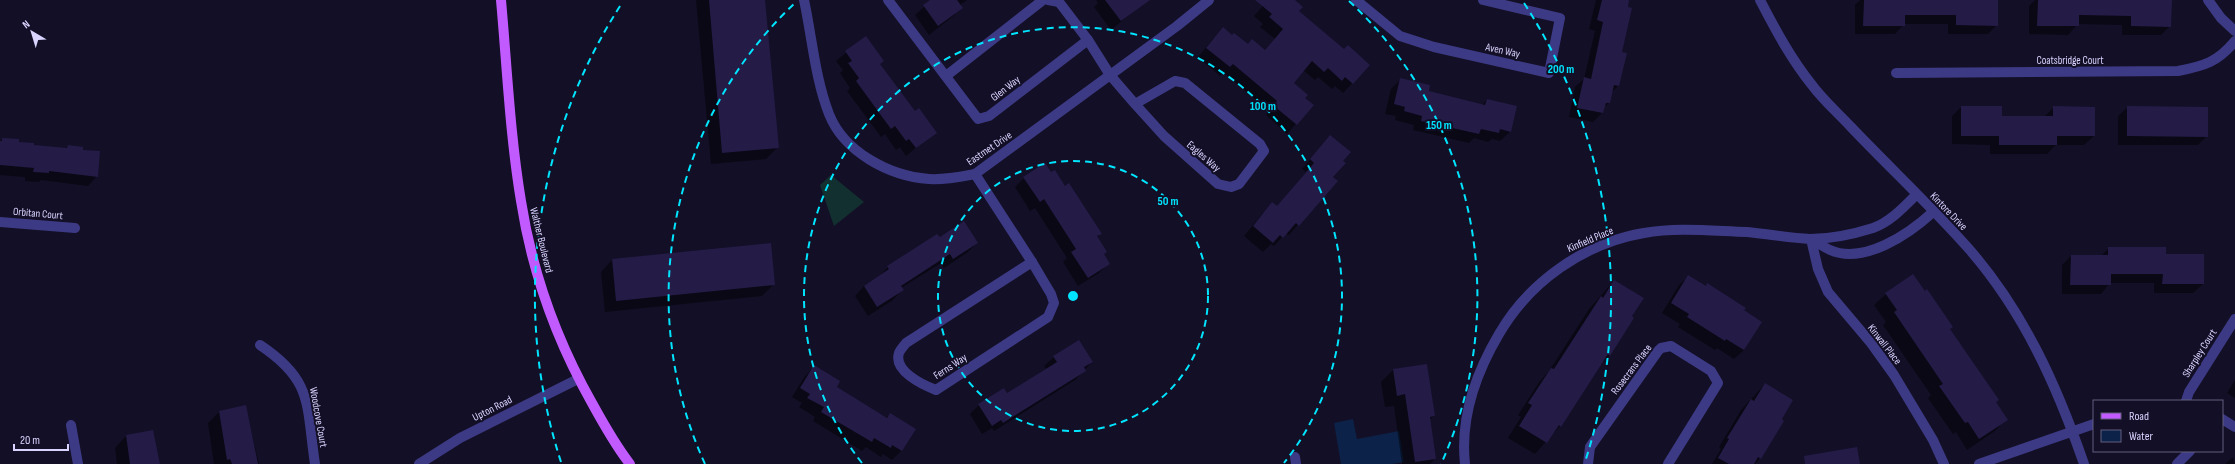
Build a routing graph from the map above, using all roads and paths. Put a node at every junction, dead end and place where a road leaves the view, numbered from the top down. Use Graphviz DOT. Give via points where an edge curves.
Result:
graph roads {
  1 [pos="501,0"];
  2 [pos="804,0"];
  3 [pos="888,0"];
  4 [pos="1043,0"];
  5 [pos="1048,0"];
  6 [pos="1209,0"];
  7 [pos="1356,0"];
  8 [pos="1483,0"];
  9 [pos="1760,0"];
  10 [pos="2208,0"];
  11 [pos="2235,31"];
  12 [pos="1088,40"];
  13 [pos="2235,41"];
  14 [pos="1896,73"];
  15 [pos="1110,75"];
  16 [pos="946,76"];
  17 [pos="1135,104"];
  18 [pos="975,174"];
  19 [pos="1916,195"];
  20 [pos="1933,212"];
  21 [pos="0,222"];
  22 [pos="75,228"];
  23 [pos="1811,239"];
  24 [pos="1032,262"];
  25 [pos="2235,319"];
  26 [pos="260,345"];
  27 [pos="578,379"];
  28 [pos="2186,400"];
  29 [pos="2223,421"];
  30 [pos="2093,424"];
  31 [pos="71,425"];
  32 [pos="2235,427"];
  33 [pos="2073,431"];
  34 [pos="2189,452"];
  35 [pos="78,464"];
  36 [pos="315,464"];
  37 [pos="419,464"];
  38 [pos="630,464"];
  39 [pos="1464,464"];
  40 [pos="1588,464"];
  41 [pos="1668,464"];
  42 [pos="1944,464"];
  43 [pos="1979,464"];
  44 [pos="2084,464"];
  45 [pos="2176,464"];
  1 -- 27 [label="main road, Walther Boulevard" via="521,201 530,246 553,319"];
  2 -- 18 [label="street, Eastmet Drive" via="823,95 837,128 852,146 874,162 908,175 928,179 949,179"];
  3 -- 16 [label="street, Glen Way"];
  4 -- 16 [label="street"];
  5 -- 12 [label="street" via="1059,2"];
  6 -- 15 [label="street, Eastmet Drive"];
  7 -- 8 [label="street, Aven Way" via="1400,36 1434,48 1549,73 1560,18"];
  9 -- 19 [label="street, Kintore Drive" via="1780,37 1812,85"];
  10 -- 11 [label="street" via="2221,18"];
  12 -- 15 [label="street"];
  12 -- 16 [label="street, Glen Way" via="989,116 978,119"];
  13 -- 14 [label="street, Coatsbridge Court" via="2215,61 2178,71"];
  15 -- 17 [label="street, Eagles Way"];
  15 -- 18 [label="street, Eastmet Drive"];
  17 -- 17 [label="street, Eagles Way" via="1164,136 1218,184 1231,187 1239,184 1264,152 1260,144 1185,83 1175,81"];
  18 -- 24 [label="street, Ferns Way"];
  19 -- 20 [label="street, Kintore Drive"];
  19 -- 23 [label="street, Kinfield Place" via="1894,216 1874,227"];
  20 -- 23 [label="street, Kinfield Place" via="1897,240 1866,251 1848,253 1831,250"];
  20 -- 33 [label="street, Kintore Drive" via="1969,249 2022,322 2063,404"];
  21 -- 22 [label="street, Orbitan Court"];
  23 -- 39 [label="street, Kinfield Place" via="1748,232 1691,230 1644,233 1606,244 1564,264 1522,302 1506,322 1490,350 1469,404 1464,428"];
  23 -- 42 [label="street, Kinwall Place" via="1818,268 1828,292 1894,375 1929,433"];
  24 -- 24 [label="street, Ferns Way" via="906,343 898,357 903,370 936,390 1048,317 1054,303"];
  25 -- 28 [label="street, Sharpley Court"];
  26 -- 36 [label="street, Woodcove Court" via="281,360 302,386 306,397"];
  27 -- 37 [label="street, Upton Road" via="460,438"];
  27 -- 38 [label="main road, Walther Boulevard"];
  29 -- 32 [label="street"];
  30 -- 33 [label="street"];
  31 -- 35 [label="street"];
  33 -- 43 [label="street"];
  33 -- 44 [label="street, Kintore Drive"];
  34 -- 45 [label="street"];
  40 -- 41 [label="street, Rosecrans Place" via="1590,447 1627,393 1658,351 1672,346 1710,371 1718,382"];
}
